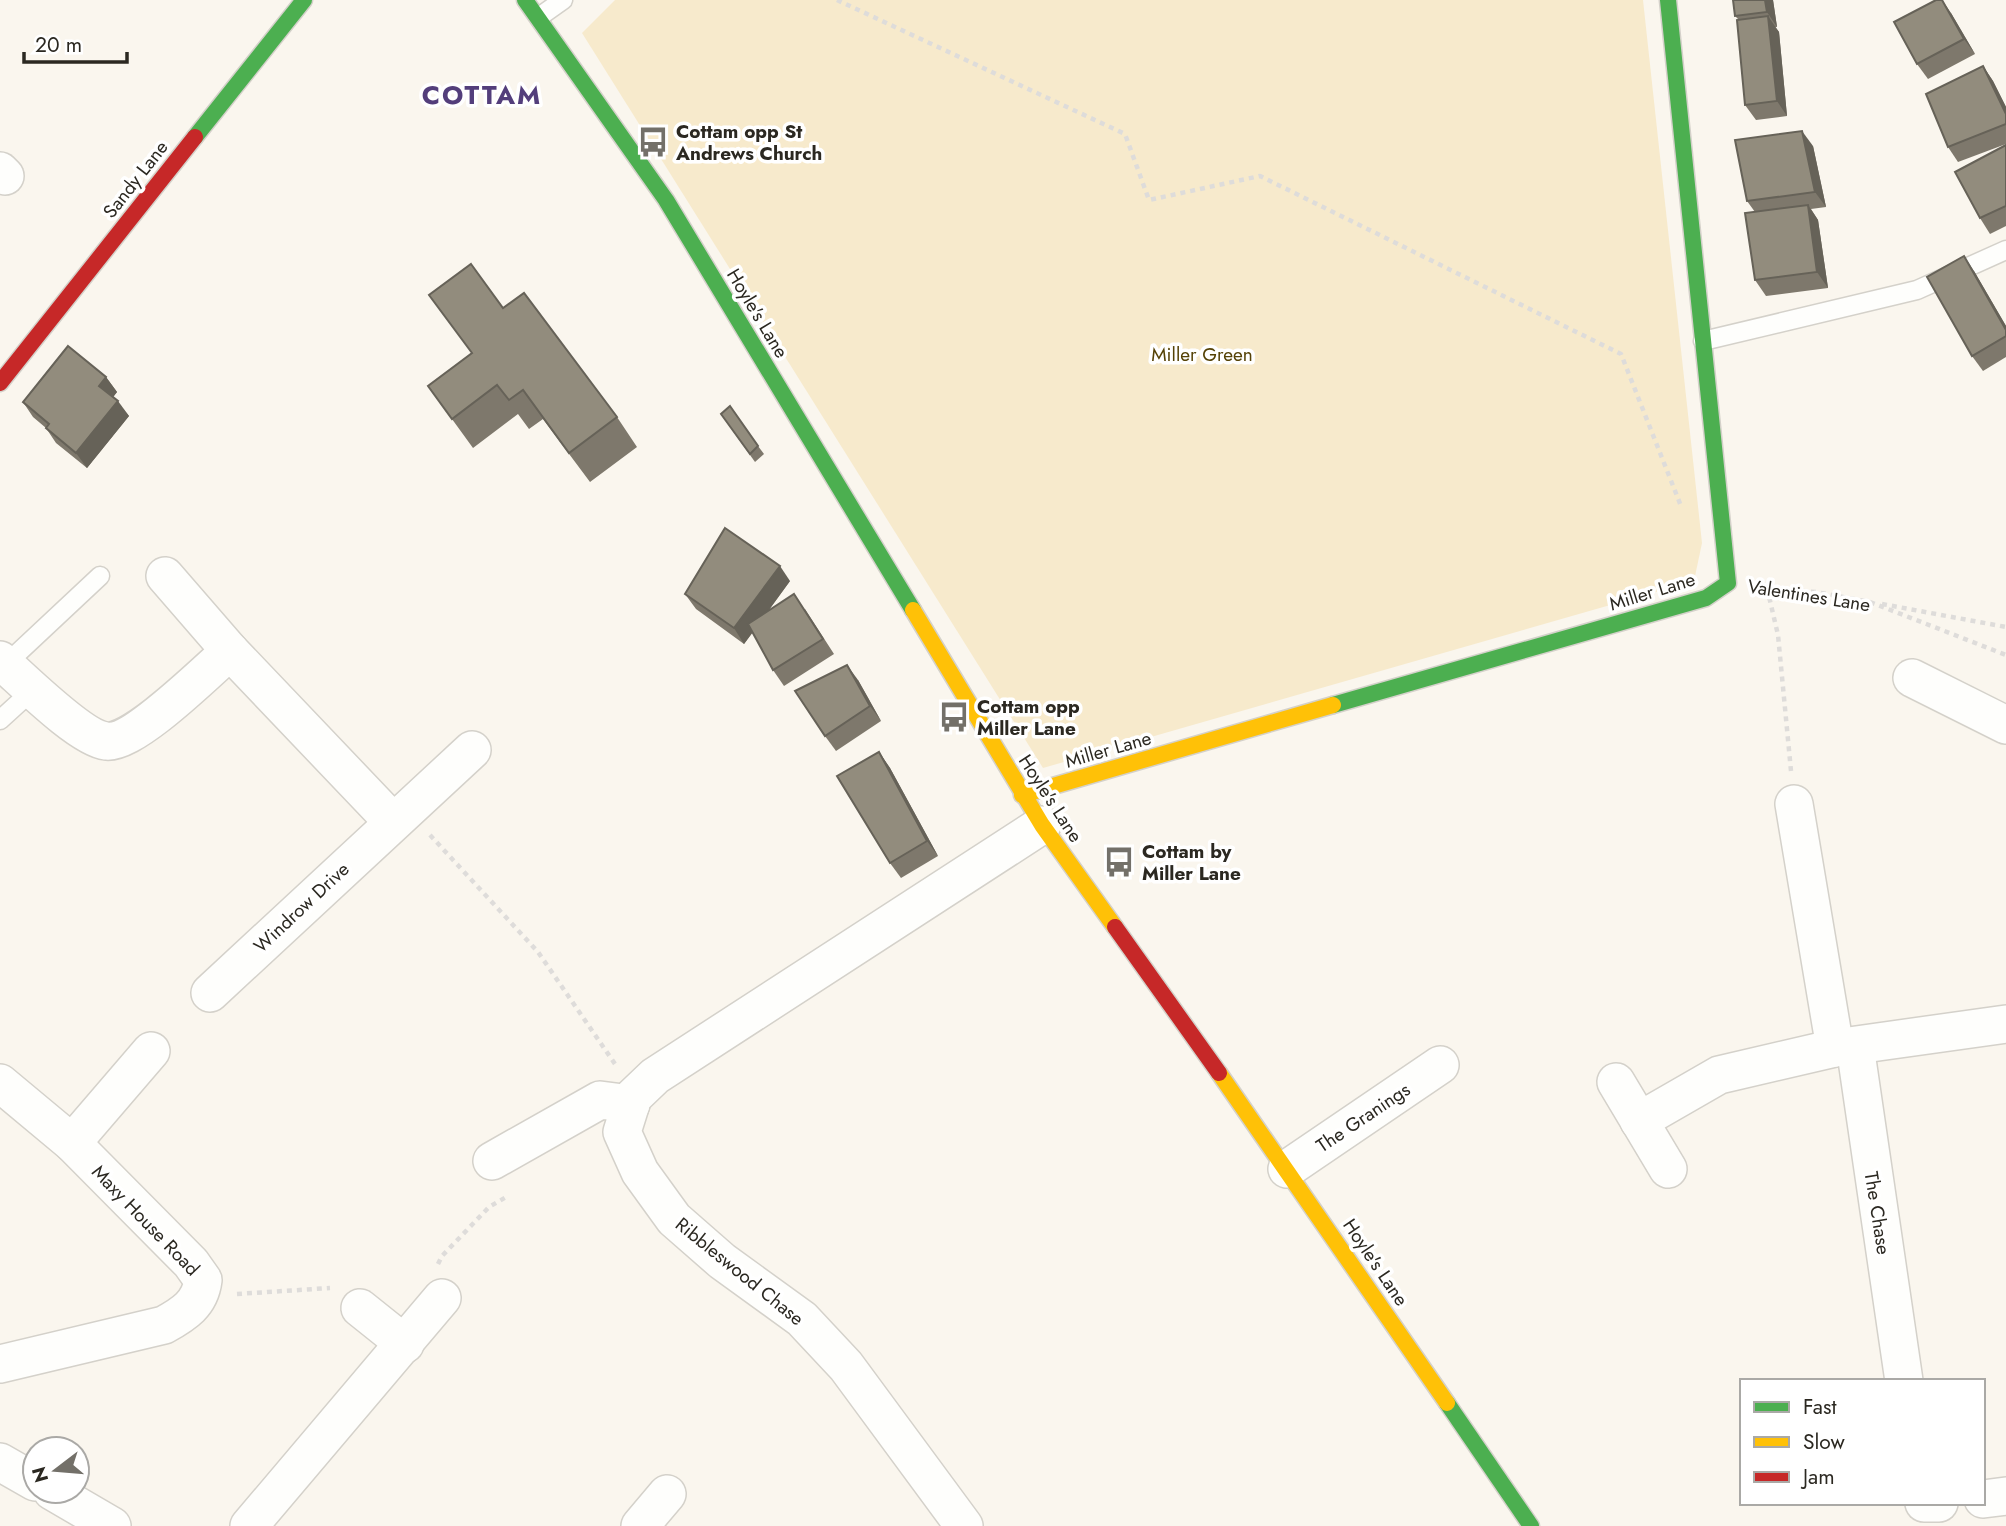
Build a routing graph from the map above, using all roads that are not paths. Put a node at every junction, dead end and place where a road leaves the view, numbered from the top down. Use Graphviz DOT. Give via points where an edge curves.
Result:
graph roads {
  1 [pos="304,0"];
  2 [pos="525,0"];
  3 [pos="563,0"];
  4 [pos="1668,0"];
  5 [pos="539,17"];
  6 [pos="2006,250"];
  7 [pos="1703,341"];
  8 [pos="0,383"];
  9 [pos="100,576"];
  10 [pos="165,576"];
  11 [pos="230,651"];
  12 [pos="3,662"];
  13 [pos="1912,678"];
  14 [pos="34,689"];
  15 [pos="0,720"];
  16 [pos="2006,726"];
  17 [pos="472,750"];
  18 [pos="1794,803"];
  19 [pos="1032,810"];
  20 [pos="399,815"];
  21 [pos="210,993"];
  22 [pos="2006,1024"];
  23 [pos="1845,1047"];
  24 [pos="151,1051"];
  25 [pos="1440,1065"];
  26 [pos="1616,1082"];
  27 [pos="0,1083"];
  28 [pos="635,1098"];
  29 [pos="1639,1121"];
  30 [pos="72,1143"];
  31 [pos="492,1161"];
  32 [pos="1287,1169"];
  33 [pos="1668,1169"];
  34 [pos="442,1298"];
  35 [pos="360,1308"];
  36 [pos="405,1344"];
  37 [pos="0,1364"];
  38 [pos="1904,1379"];
  39 [pos="0,1462"];
  40 [pos="21,1474"];
  41 [pos="667,1494"];
  42 [pos="2006,1496"];
  43 [pos="1985,1499"];
  44 [pos="74,1505"];
  45 [pos="102,1523"];
  46 [pos="249,1526"];
  47 [pos="639,1526"];
  48 [pos="964,1526"];
  49 [pos="1531,1526"];
  1 -- 8 [label="street, Sandy Lane"];
  2 -- 5 [label="street, Hoyle's Lane"];
  3 -- 5 [label="lane"];
  4 -- 7 [label="street"];
  5 -- 19 [label="street, Hoyle's Lane" via="666,200"];
  6 -- 7 [label="lane" via="1917,289"];
  7 -- 19 [label="street, Miller Lane" via="1728,583 1706,598"];
  9 -- 12 [label="lane"];
  10 -- 11 [label="street"];
  11 -- 14 [label="street" via="134,734 107,742 83,732"];
  11 -- 20 [label="street"];
  12 -- 14 [label="street"];
  13 -- 16 [label="street"];
  14 -- 15 [label="lane"];
  17 -- 20 [label="street, Windrow Drive"];
  18 -- 23 [label="street, The Chase"];
  19 -- 28 [label="street" via="655,1076"];
  19 -- 32 [label="street, Hoyle's Lane"];
  20 -- 21 [label="street, Windrow Drive"];
  22 -- 23 [label="street"];
  23 -- 29 [label="street" via="1718,1075"];
  23 -- 38 [label="street, The Chase"];
  24 -- 30 [label="street"];
  25 -- 32 [label="street, The Granings"];
  26 -- 29 [label="street"];
  27 -- 30 [label="street, Maxy House Road"];
  28 -- 31 [label="street" via="600,1100"];
  28 -- 48 [label="street, Ribbleswood Chase" via="622,1132 640,1172 674,1219 722,1261 802,1318 846,1366"];
  29 -- 33 [label="street"];
  30 -- 37 [label="street, Maxy House Road" via="191,1263 203,1280 201,1296 185,1313 154,1328"];
  32 -- 49 [label="street, Hoyle's Lane"];
  34 -- 36 [label="street"];
  35 -- 36 [label="street"];
  36 -- 46 [label="street"];
  39 -- 40 [label="street"];
  41 -- 47 [label="street"];
  42 -- 43 [label="street"];
  44 -- 45 [label="street"];
}
